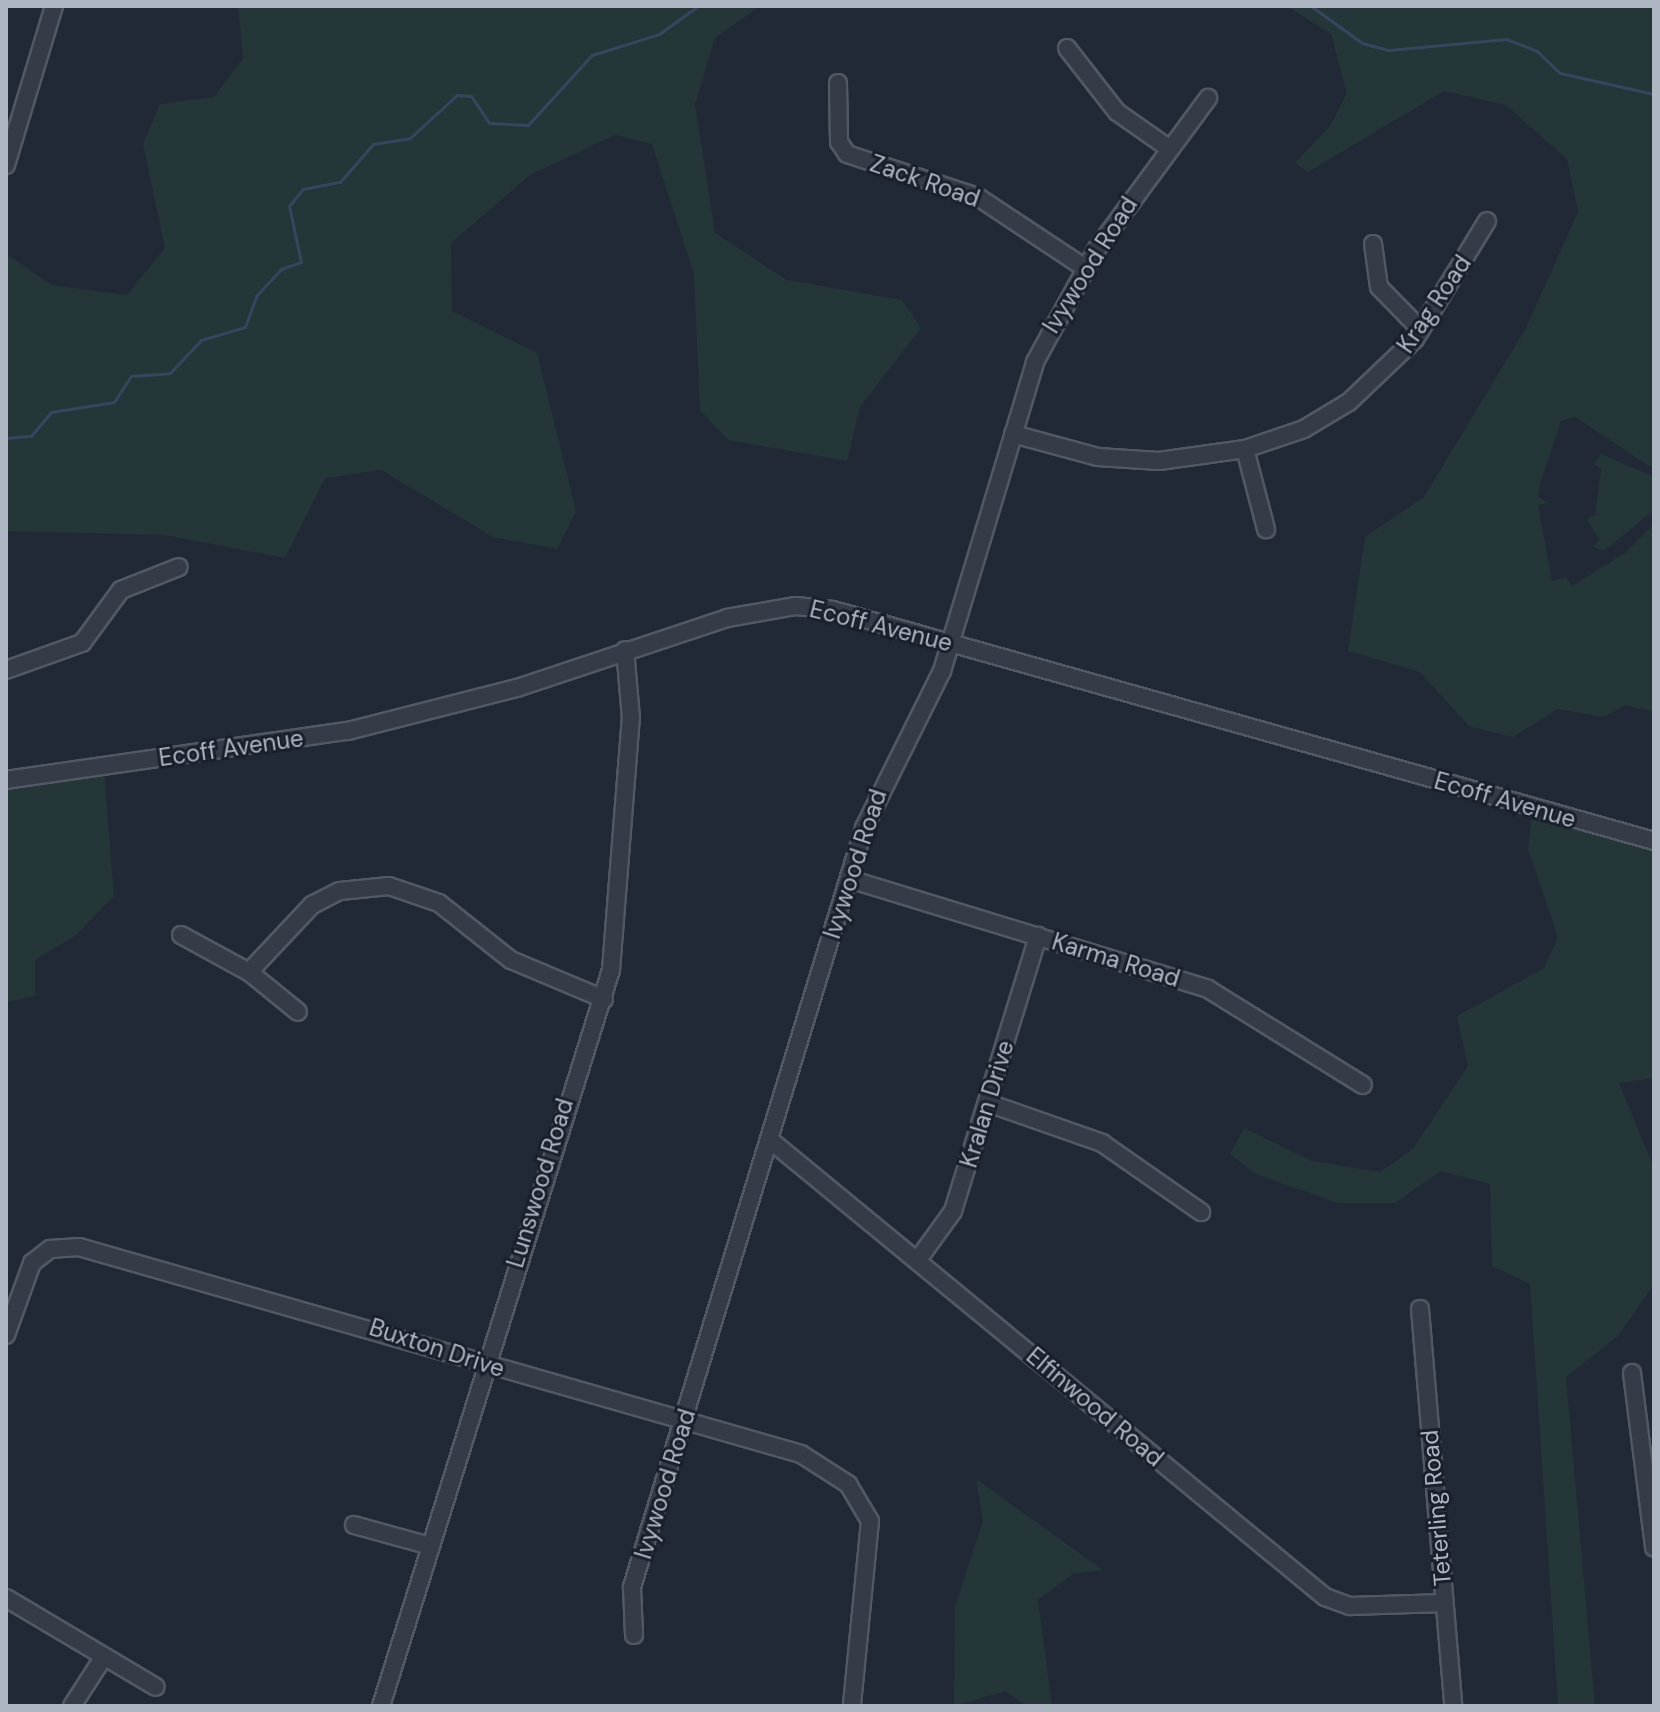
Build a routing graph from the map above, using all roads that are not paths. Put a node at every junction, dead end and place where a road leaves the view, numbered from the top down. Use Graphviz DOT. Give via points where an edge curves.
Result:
graph roads {
  1 [pos="54,6"];
  2 [pos="1067,48"];
  3 [pos="838,83"];
  4 [pos="1208,98"];
  5 [pos="1167,147"];
  6 [pos="6,165"];
  7 [pos="1487,221"];
  8 [pos="1373,244"];
  9 [pos="1085,268"];
  10 [pos="1421,330"];
  11 [pos="1013,434"];
  12 [pos="1245,449"];
  13 [pos="1266,529"];
  14 [pos="179,567"];
  15 [pos="951,643"];
  16 [pos="625,650"];
  17 [pos="6,670"];
  18 [pos="6,780"];
  19 [pos="1654,841"];
  20 [pos="849,879"];
  21 [pos="181,935"];
  22 [pos="1038,936"];
  23 [pos="249,972"];
  24 [pos="604,999"];
  25 [pos="298,1012"];
  26 [pos="1363,1085"];
  27 [pos="988,1103"];
  28 [pos="770,1140"];
  29 [pos="1201,1212"];
  30 [pos="917,1261"];
  31 [pos="1420,1309"];
  32 [pos="6,1335"];
  33 [pos="485,1363"];
  34 [pos="1632,1373"];
  35 [pos="684,1420"];
  36 [pos="354,1525"];
  37 [pos="430,1546"];
  38 [pos="1654,1548"];
  39 [pos="6,1598"];
  40 [pos="1444,1603"];
  41 [pos="634,1635"];
  42 [pos="103,1658"];
  43 [pos="156,1687"];
  44 [pos="72,1706"];
  45 [pos="381,1706"];
  46 [pos="852,1706"];
  47 [pos="1453,1706"];
  1 -- 6 [label="street"];
  2 -- 5 [label="street" via="1117,112"];
  3 -- 9 [label="street, Zack Road" via="843,150 978,197"];
  4 -- 5 [label="street, Ivywood Road"];
  5 -- 9 [label="street, Ivywood Road"];
  7 -- 10 [label="street, Krag Road"];
  8 -- 10 [label="street" via="1379,287"];
  9 -- 11 [label="street, Ivywood Road" via="1044,339"];
  10 -- 12 [label="street, Krag Road" via="1349,402"];
  11 -- 12 [label="street, Krag Road" via="1128,460"];
  11 -- 15 [label="street, Ivywood Road"];
  12 -- 13 [label="street"];
  14 -- 17 [label="street" via="121,590 82,643"];
  15 -- 16 [label="street, Ecoff Avenue" via="796,606 727,618"];
  15 -- 19 [label="street, Ecoff Avenue"];
  15 -- 20 [label="street, Ivywood Road" via="929,700 874,799"];
  16 -- 18 [label="street, Ecoff Avenue" via="517,688 348,731"];
  16 -- 24 [label="street, Lunswood Road" via="631,718 616,943"];
  20 -- 22 [label="street, Karma Road"];
  20 -- 28 [label="street, Ivywood Road"];
  21 -- 23 [label="street"];
  22 -- 26 [label="street, Karma Road" via="1208,989"];
  22 -- 27 [label="street, Kralan Drive"];
  23 -- 24 [label="street" via="312,905 354,888 389,886 439,903 511,960"];
  23 -- 25 [label="street"];
  24 -- 33 [label="street, Lunswood Road"];
  27 -- 29 [label="street" via="1102,1143"];
  27 -- 30 [label="street, Kralan Drive" via="953,1211"];
  28 -- 30 [label="street, Elfinwood Road"];
  28 -- 35 [label="street, Ivywood Road"];
  30 -- 40 [label="street, Elfinwood Road" via="1325,1597 1350,1606"];
  31 -- 40 [label="street, Teterling Road"];
  32 -- 33 [label="street, Buxton Drive" via="26,1272 50,1249 79,1247"];
  33 -- 35 [label="street, Buxton Drive"];
  33 -- 37 [label="street, Lunswood Road"];
  34 -- 38 [label="street"];
  35 -- 41 [label="street, Ivywood Road" via="632,1587"];
  35 -- 46 [label="street, Buxton Drive" via="801,1454 848,1484 866,1508 872,1548"];
  36 -- 37 [label="street"];
  37 -- 45 [label="street, Lunswood Road"];
  39 -- 42 [label="street"];
  40 -- 47 [label="street, Teterling Road"];
  42 -- 43 [label="street" via="138,1670"];
  42 -- 44 [label="street"];
}
